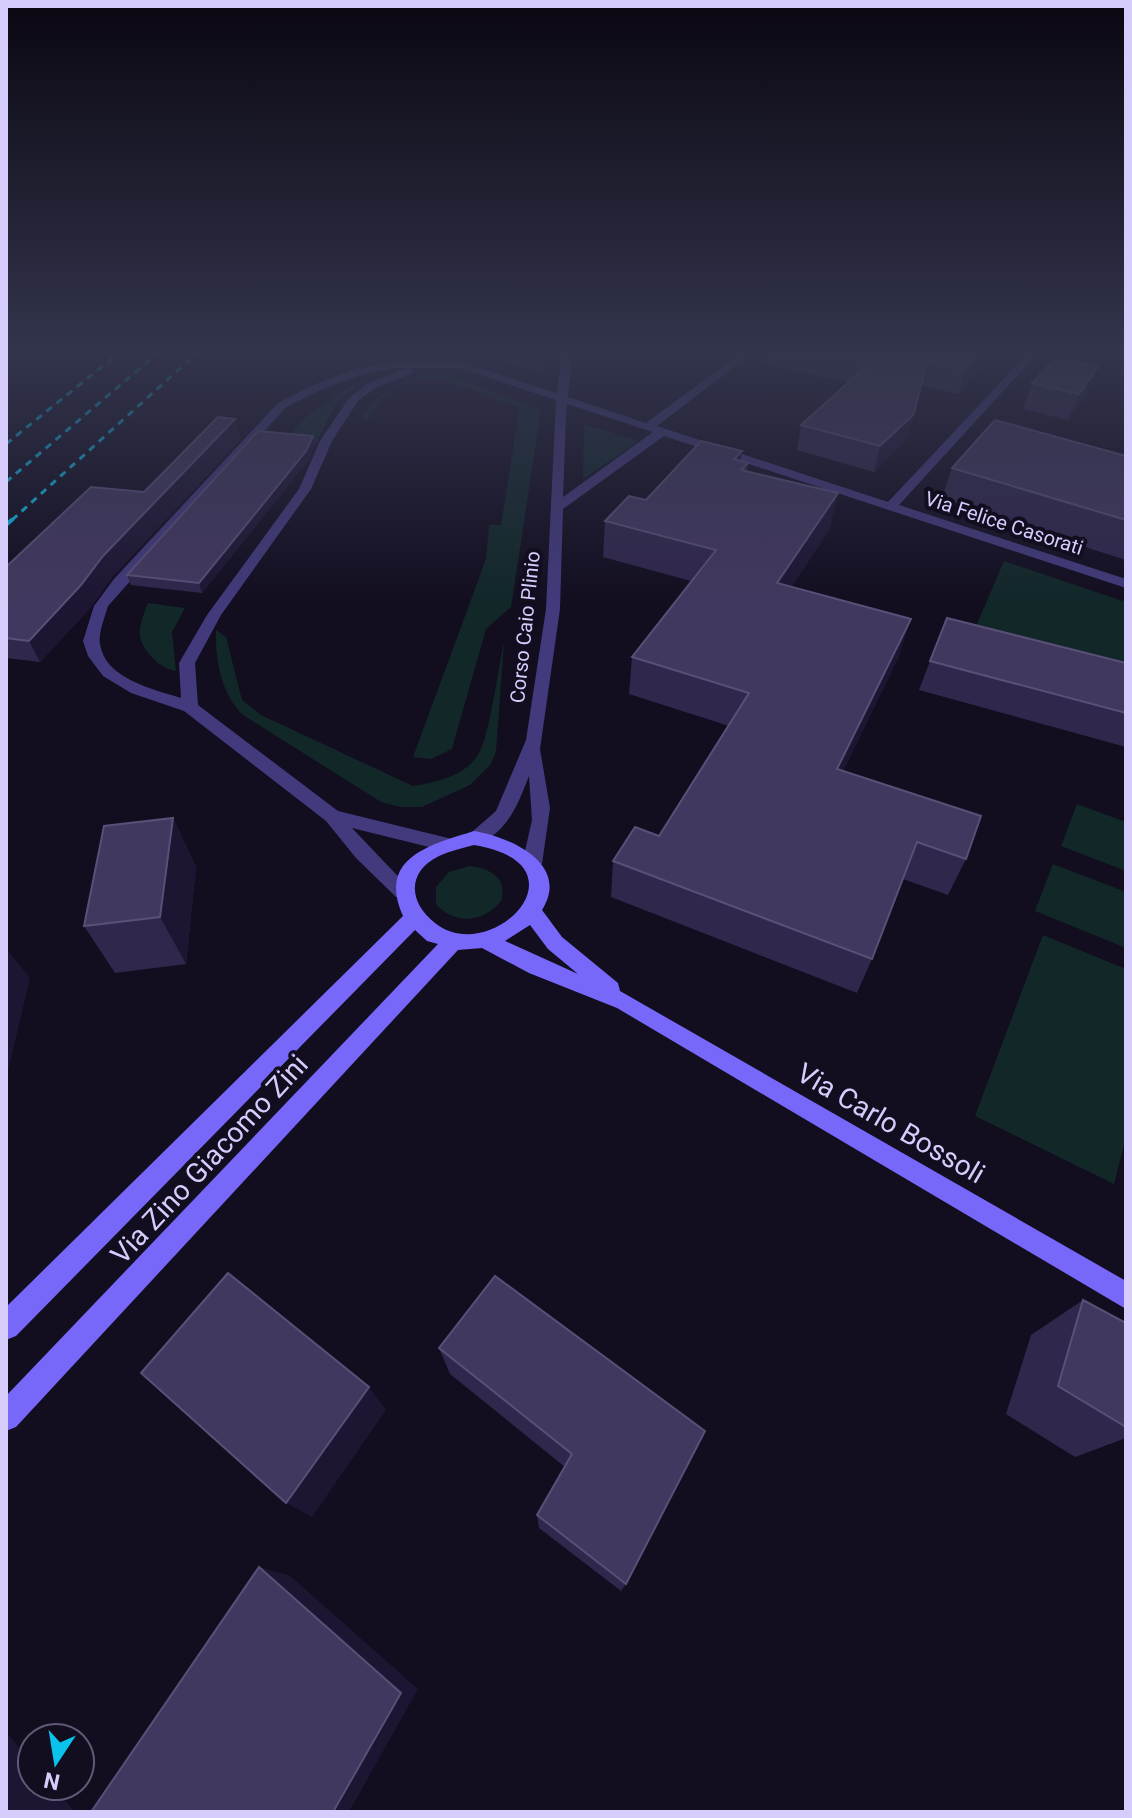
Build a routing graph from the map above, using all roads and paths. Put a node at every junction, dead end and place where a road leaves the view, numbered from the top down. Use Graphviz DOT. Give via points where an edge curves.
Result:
graph roads {
  1 [pos="248,438"];
  2 [pos="328,438"];
  3 [pos="560,438"];
  4 [pos="653,438"];
  5 [pos="684,438"];
  6 [pos="954,438"];
  7 [pos="891,506"];
  8 [pos="556,508"];
  9 [pos="1126,584"];
  10 [pos="190,707"];
  11 [pos="532,751"];
  12 [pos="332,816"];
  13 [pos="474,838"];
  14 [pos="445,844"];
  15 [pos="532,864"];
  16 [pos="403,892"];
  17 [pos="531,911"];
  18 [pos="412,920"];
  19 [pos="484,940"];
  20 [pos="454,941"];
  21 [pos="625,1002"];
  22 [pos="1126,1296"];
  23 [pos="6,1326"];
  24 [pos="6,1417"];
  1 -- 10 [label="street, Via Felice Casorati" via="101,606 91,641 109,673"];
  2 -- 10 [label="street" via="305,489 214,615 187,663"];
  3 -- 8 [label="street, Corso Caio Plinio"];
  4 -- 8 [label="street"];
  5 -- 7 [label="street, Via Felice Casorati"];
  6 -- 7 [label="street"];
  7 -- 9 [label="street, Via Felice Casorati"];
  8 -- 11 [label="street, Corso Caio Plinio" via="550,639"];
  10 -- 12 [label="street"];
  11 -- 13 [label="street, Corso Caio Plinio" via="504,815"];
  11 -- 15 [label="street, Corso Caio Plinio" via="543,792 542,829"];
  12 -- 14 [label="street"];
  12 -- 16 [label="street"];
  13 -- 14 [label="street"];
  13 -- 15 [label="street" via="506,844"];
  14 -- 16 [label="street" via="414,864"];
  15 -- 17 [label="street" via="538,895"];
  16 -- 18 [label="street"];
  17 -- 19 [label="street" via="506,932"];
  17 -- 21 [label="street, Via Carlo Bossoli" via="555,943"];
  18 -- 20 [label="street" via="427,932"];
  18 -- 23 [label="street, Via Zino Giacomo Zini"];
  19 -- 20 [label="street"];
  19 -- 21 [label="street, Via Carlo Bossoli"];
  20 -- 24 [label="street, Via Zino Giacomo Zini"];
  21 -- 22 [label="street, Via Carlo Bossoli"];
}
